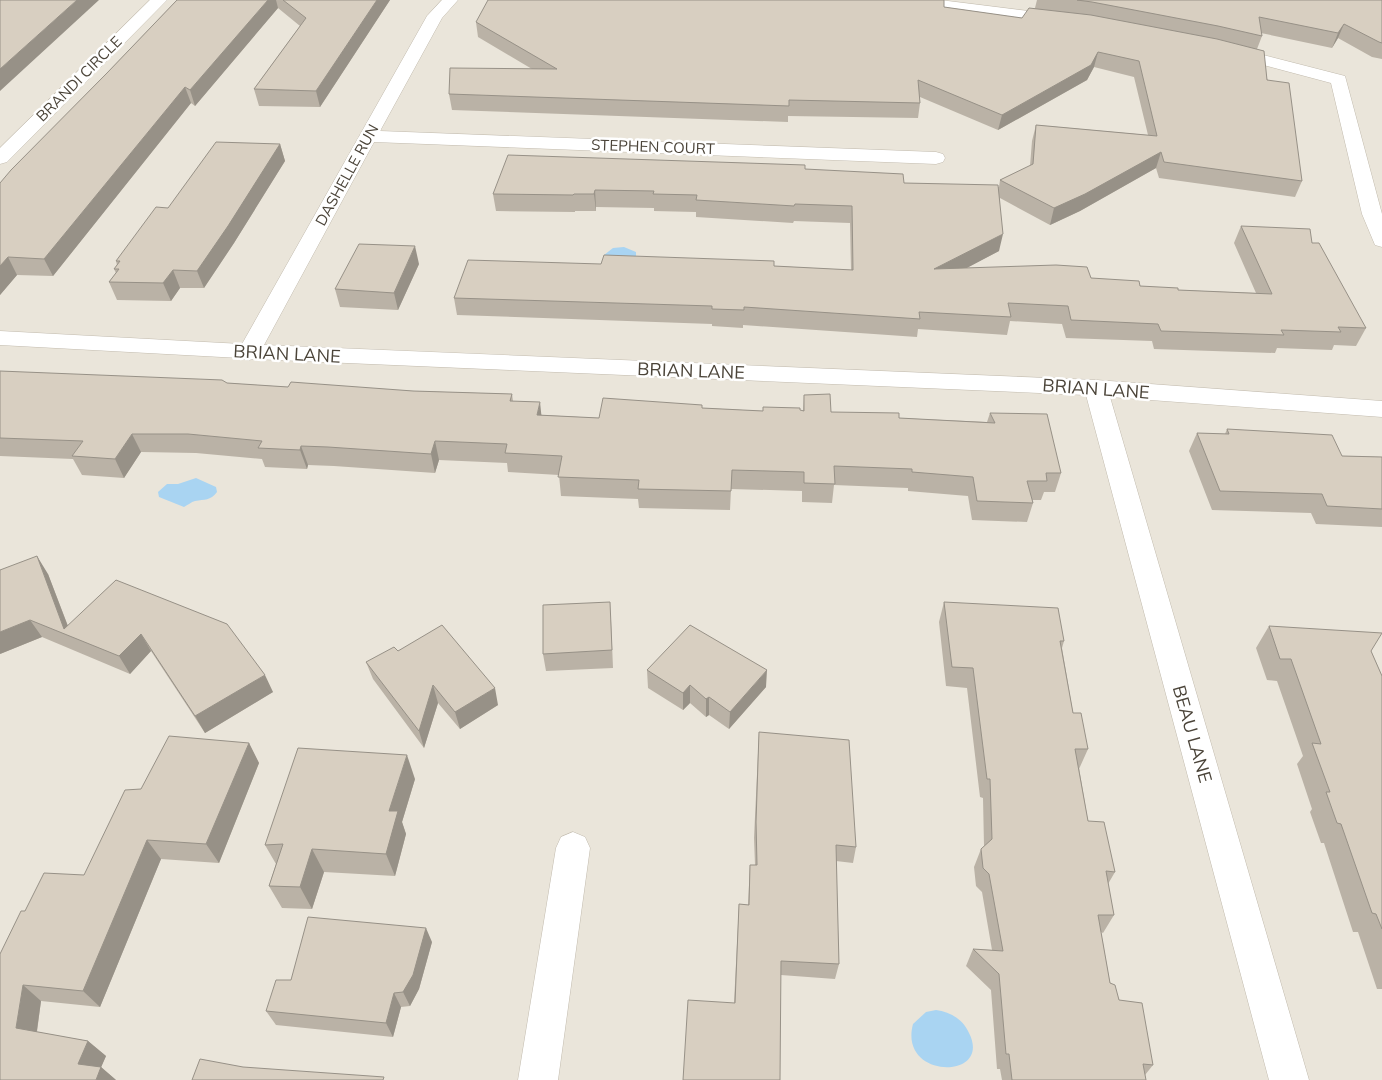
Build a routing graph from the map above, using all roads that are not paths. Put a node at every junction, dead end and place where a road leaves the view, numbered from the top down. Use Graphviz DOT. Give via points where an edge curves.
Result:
graph roads {
  1 [pos="159,0"];
  2 [pos="450,0"];
  3 [pos="879,0"];
  4 [pos="987,5"];
  5 [pos="1079,22"];
  6 [pos="1213,47"];
  7 [pos="369,136"];
  8 [pos="0,158"];
  9 [pos="936,158"];
  10 [pos="1382,241"];
  11 [pos="0,338"];
  12 [pos="248,353"];
  13 [pos="1096,388"];
  14 [pos="1382,409"];
  15 [pos="573,848"];
  16 [pos="538,1080"];
  17 [pos="1290,1080"];
  1 -- 8 [label="street, BRANDI CIRCLE"];
  2 -- 7 [label="street, DASHELLE RUN" via="435,16"];
  3 -- 4 [label="street"];
  4 -- 5 [label="street"];
  6 -- 10 [label="street" via="1339,80 1372,214"];
  7 -- 9 [label="street, STEPHEN COURT"];
  7 -- 12 [label="street, DASHELLE RUN"];
  11 -- 12 [label="street, BRIAN LANE"];
  12 -- 13 [label="street, BRIAN LANE"];
  13 -- 14 [label="street, BRIAN LANE" via="1316,407"];
  13 -- 17 [label="street, BEAU LANE"];
  15 -- 16 [label="street"];
}
